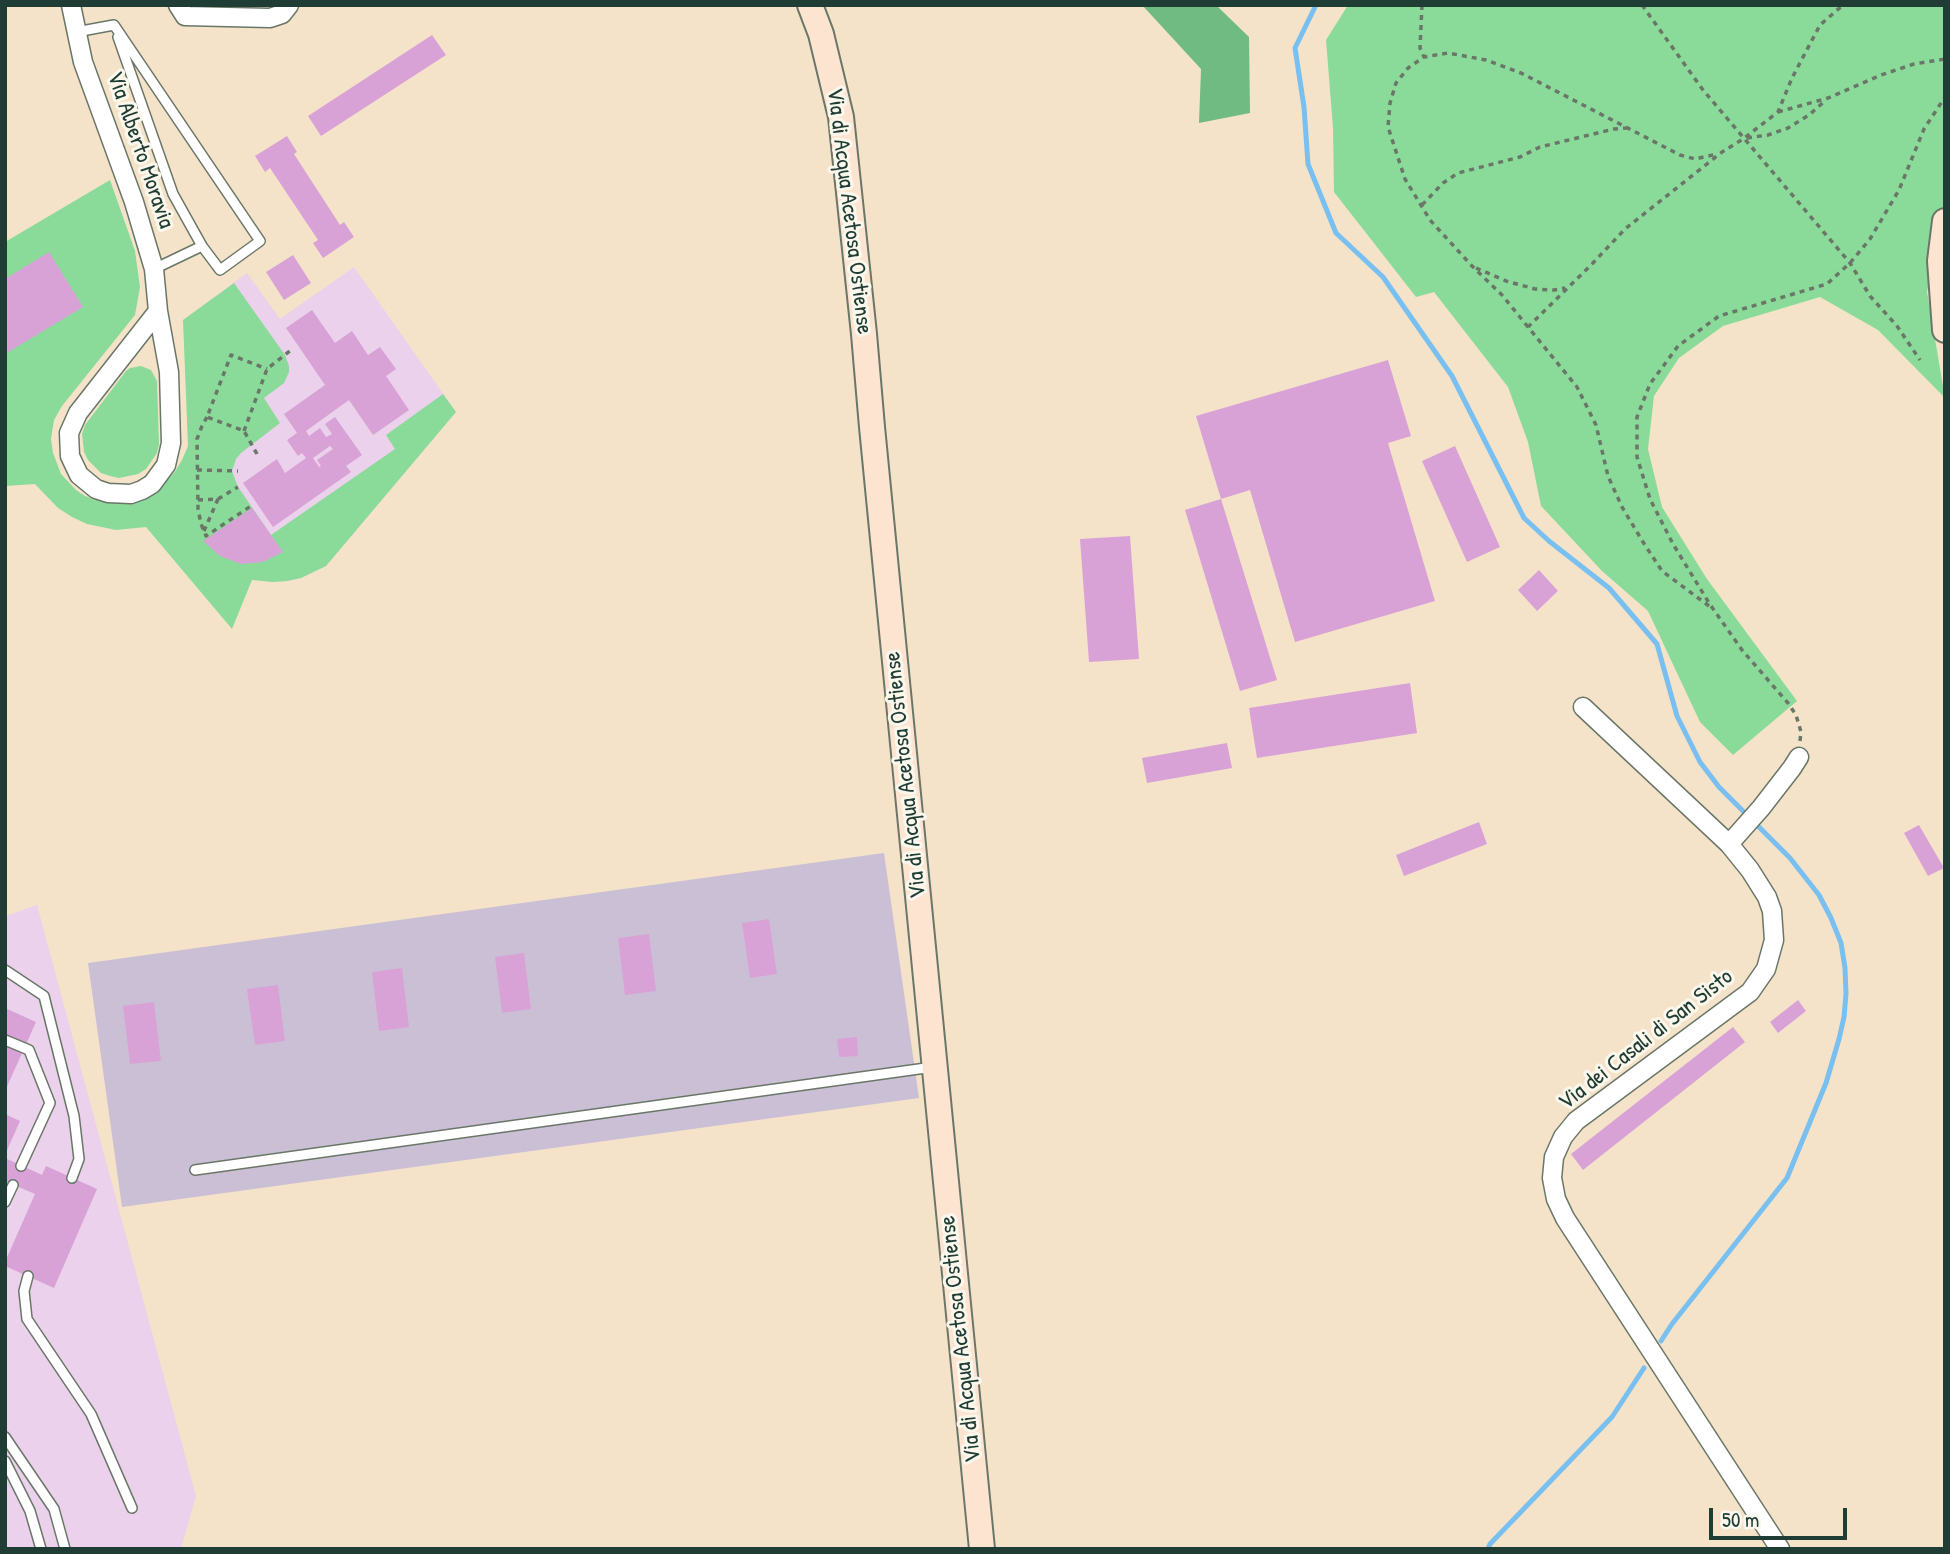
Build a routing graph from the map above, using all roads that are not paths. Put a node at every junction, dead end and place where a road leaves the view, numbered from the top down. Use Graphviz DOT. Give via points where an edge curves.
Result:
graph roads {
  1 [pos="71,5"];
  2 [pos="178,5"];
  3 [pos="289,5"];
  4 [pos="810,5"];
  5 [pos="114,25"];
  6 [pos="76,32"];
  7 [pos="1945,221"];
  8 [pos="202,246"];
  9 [pos="154,269"];
  10 [pos="158,312"];
  11 [pos="1945,330"];
  12 [pos="1583,707"];
  13 [pos="1798,757"];
  14 [pos="1729,844"];
  15 [pos="5,970"];
  16 [pos="5,1040"];
  17 [pos="934,1066"];
  18 [pos="21,1166"];
  19 [pos="194,1170"];
  20 [pos="72,1178"];
  21 [pos="13,1185"];
  22 [pos="5,1202"];
  23 [pos="28,1276"];
  24 [pos="5,1437"];
  25 [pos="5,1461"];
  26 [pos="131,1508"];
  27 [pos="41,1549"];
  28 [pos="65,1549"];
  29 [pos="982,1549"];
  30 [pos="1780,1549"];
  1 -- 6 [label="street, Via Alberto Moravia"];
  2 -- 3 [label="street" via="185,16 270,18"];
  4 -- 17 [label="street, Via di Acqua Acetosa Ostiense" via="831,72 842,129"];
  5 -- 6 [label="lane"];
  5 -- 8 [label="lane" via="173,194"];
  5 -- 8 [label="lane" via="260,241 220,270"];
  6 -- 9 [label="street, Via Alberto Moravia"];
  7 -- 11 [label="street" via="1940,261"];
  8 -- 9 [label="lane"];
  9 -- 10 [label="street, Via Alberto Moravia"];
  10 -- 10 [label="street, Via Alberto Moravia" via="78,413 69,433 70,456 79,475 107,493 142,490 160,475 170,454 169,372"];
  12 -- 14 [label="street, Via dei Casali di San Sisto"];
  13 -- 14 [label="street"];
  14 -- 30 [label="street, Via dei Casali di San Sisto" via="1751,870 1772,911 1774,940 1766,969 1739,1002 1576,1121 1554,1157 1552,1178 1565,1218"];
  15 -- 20 [label="lane" via="44,996 74,1116 79,1159"];
  16 -- 18 [label="lane" via="29,1050 50,1103"];
  17 -- 19 [label="lane"];
  17 -- 29 [label="street, Via di Acqua Acetosa Ostiense"];
  21 -- 22 [label="lane"];
  23 -- 26 [label="lane" via="24,1291 27,1319 91,1414"];
  24 -- 28 [label="lane" via="54,1509"];
  25 -- 27 [label="lane" via="30,1511"];
}
